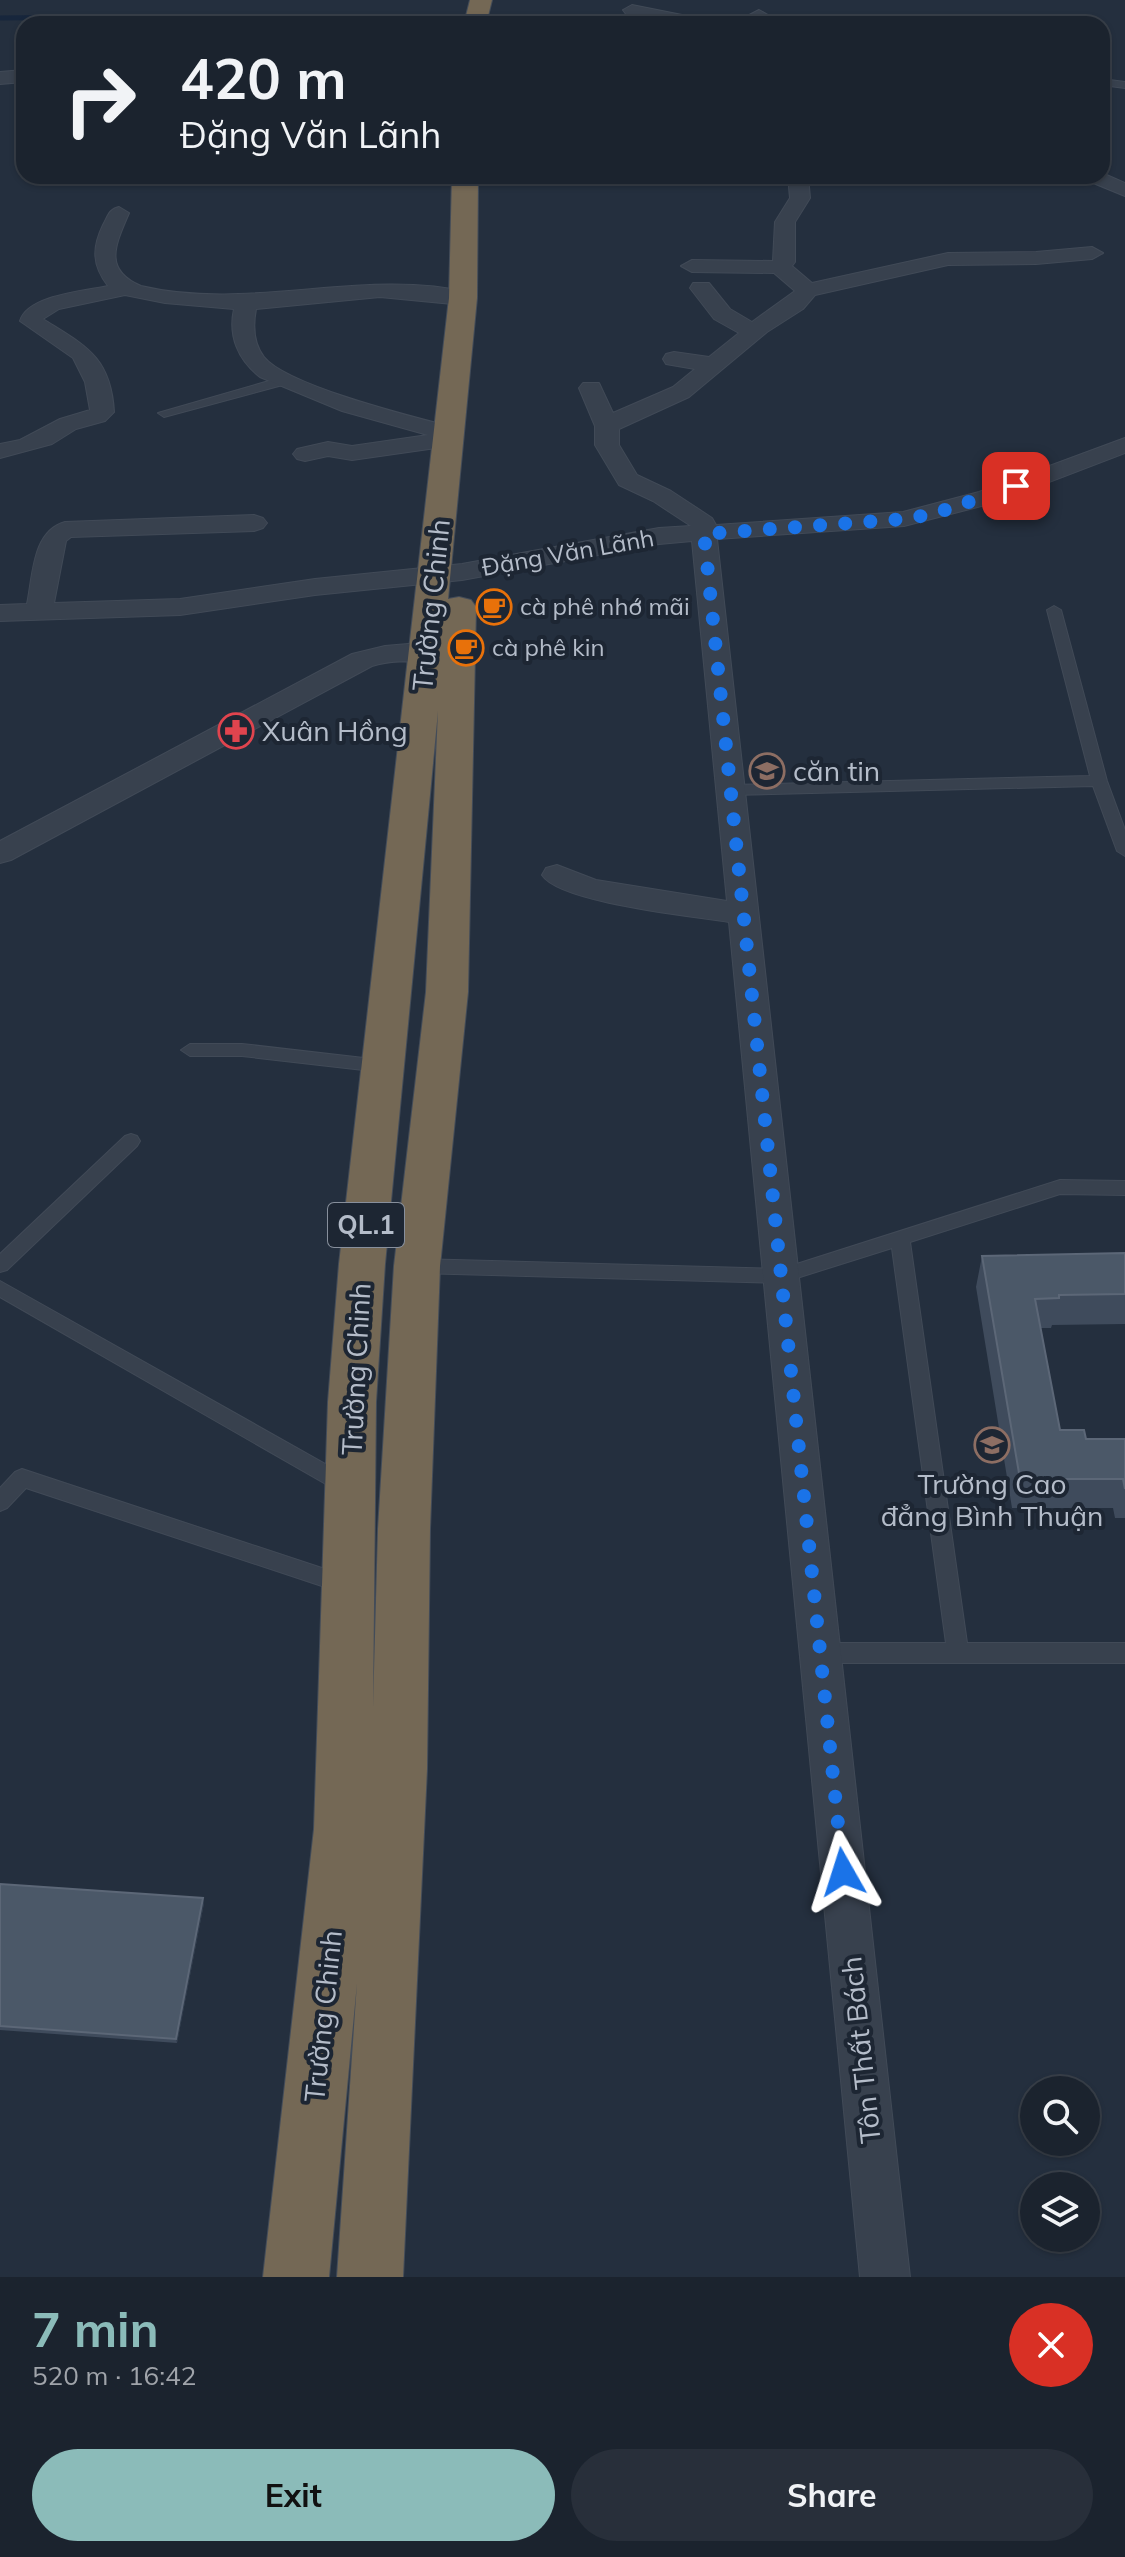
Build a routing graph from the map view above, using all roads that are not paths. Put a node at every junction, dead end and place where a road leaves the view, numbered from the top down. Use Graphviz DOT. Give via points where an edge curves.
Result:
graph roads {
  1 [pos="628,11"];
  2 [pos="656,16"];
  3 [pos="465,184"];
  4 [pos="494,184"];
  5 [pos="799,184"];
  6 [pos="119,213"];
  7 [pos="1092,253"];
  8 [pos="692,266"];
  9 [pos="779,267"];
  10 [pos="128,288"];
  11 [pos="701,288"];
  12 [pos="808,290"];
  13 [pos="463,298"];
  14 [pos="247,303"];
  15 [pos="754,332"];
  16 [pos="674,359"];
  17 [pos="714,365"];
  18 [pos="286,380"];
  19 [pos="591,388"];
  20 [pos="164,413"];
  21 [pos="607,426"];
  22 [pos="448,436"];
  23 [pos="1125,445"];
  24 [pos="0,451"];
  25 [pos="305,454"];
  26 [pos="254,523"];
  27 [pos="704,534"];
  28 [pos="448,572"];
  29 [pos="1054,610"];
  30 [pos="39,611"];
  31 [pos="0,613"];
  32 [pos="441,653"];
  33 [pos="1099,781"];
  34 [pos="731,790"];
  35 [pos="1125,851"];
  36 [pos="0,853"];
  37 [pos="557,875"];
  38 [pos="743,914"];
  39 [pos="190,1050"];
  40 [pos="381,1066"];
  41 [pos="131,1141"];
  42 [pos="1125,1188"];
  43 [pos="900,1239"];
  44 [pos="0,1265"];
  45 [pos="417,1266"];
  46 [pos="781,1276"];
  47 [pos="0,1288"];
  48 [pos="350,1489"];
  49 [pos="0,1502"];
  50 [pos="350,1586"];
  51 [pos="820,1653"];
  52 [pos="1125,1653"];
  53 [pos="958,1654"];
  54 [pos="296,2277"];
  55 [pos="370,2277"];
  56 [pos="885,2277"];
  1 -- 2 [label="street"];
  3 -- 13 [label="highway, Trường Chinh / QL.1"];
  4 -- 28 [label="highway, Trường Chinh / QL.1" via="493,239"];
  5 -- 9 [label="street" via="800,198 785,222 784,262"];
  6 -- 10 [label="street" via="104,246 105,257 109,271"];
  7 -- 12 [label="street" via="948,259"];
  8 -- 9 [label="street"];
  9 -- 12 [label="street"];
  10 -- 14 [label="street"];
  10 -- 24 [label="street" via="52,304 32,316 31,321 75,347 88,363 102,412 26,446"];
  11 -- 15 [label="street" via="722,314"];
  12 -- 15 [label="street"];
  13 -- 14 [label="street" via="380,291"];
  13 -- 22 [label="highway, Trường Chinh / QL.1"];
  14 -- 18 [label="street" via="242,317 248,349 263,370"];
  15 -- 17 [label="street"];
  16 -- 17 [label="street"];
  17 -- 21 [label="street" via="665,401"];
  18 -- 20 [label="lane"];
  18 -- 22 [label="street"];
  19 -- 21 [label="street"];
  21 -- 27 [label="street" via="607,445 628,480 703,523"];
  22 -- 25 [label="street" via="352,453 328,449"];
  22 -- 28 [label="highway, Trường Chinh / QL.1"];
  23 -- 27 [label="street, Đặng Văn Lãnh" via="933,514"];
  26 -- 30 [label="street" via="65,530 54,538"];
  27 -- 28 [label="street, Đặng Văn Lãnh" via="659,536"];
  27 -- 34 [label="street, Tôn Thất Bách"];
  28 -- 30 [label="street, Đặng Văn Lãnh" via="180,607"];
  28 -- 32 [label="highway, Trường Chinh / QL.1"];
  29 -- 33 [label="lane"];
  30 -- 31 [label="street, Đặng Văn Lãnh"];
  32 -- 36 [label="street" via="392,652 362,660"];
  32 -- 40 [label="highway, Trường Chinh / QL.1"];
  32 -- 45 [label="highway, Trường Chinh / QL.1" via="447,992"];
  33 -- 34 [label="lane"];
  33 -- 35 [label="lane"];
  34 -- 38 [label="street, Tôn Thất Bách"];
  37 -- 38 [label="street" via="590,889"];
  38 -- 46 [label="street, Tôn Thất Bách"];
  39 -- 40 [label="lane" via="242,1050"];
  40 -- 48 [label="highway, Trường Chinh / QL.1" via="361,1279"];
  41 -- 44 [label="lane"];
  42 -- 43 [label="lane" via="1060,1187"];
  43 -- 46 [label="lane"];
  43 -- 53 [label="lane"];
  45 -- 46 [label="lane"];
  45 -- 55 [label="highway, Trường Chinh / QL.1" via="399,1769"];
  46 -- 51 [label="street, Tôn Thất Bách"];
  47 -- 48 [label="lane"];
  48 -- 50 [label="highway, Trường Chinh / QL.1"];
  49 -- 50 [label="lane" via="22,1478"];
  50 -- 54 [label="highway, Trường Chinh / QL.1" via="343,1829"];
  51 -- 53 [label="lane"];
  51 -- 56 [label="street, Tôn Thất Bách"];
  52 -- 53 [label="lane"];
}
